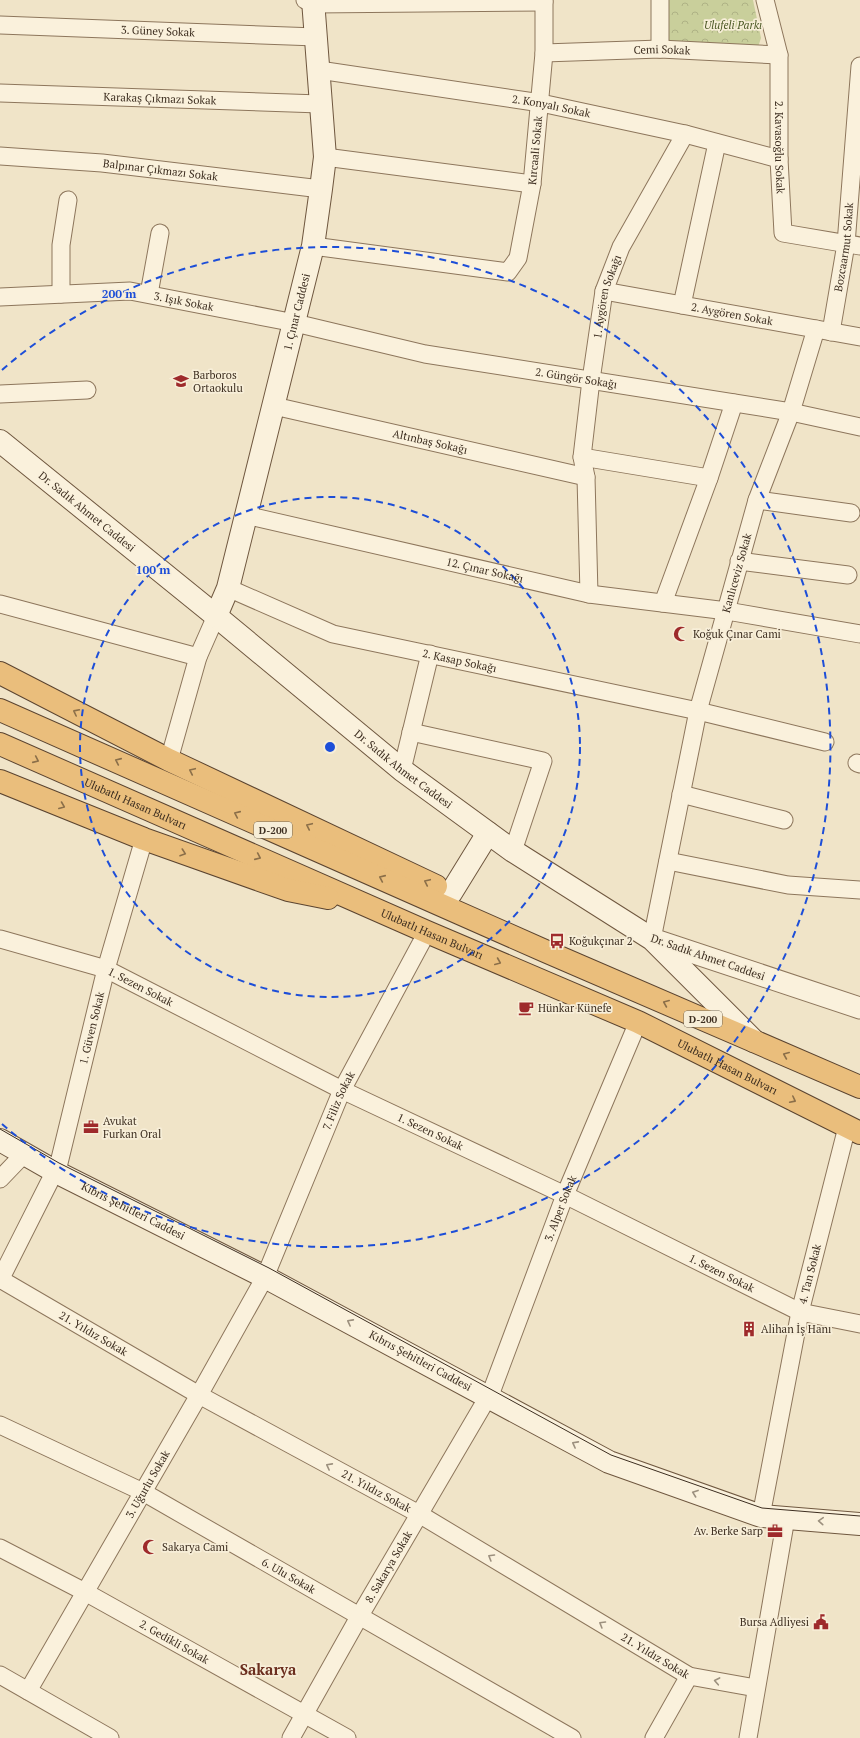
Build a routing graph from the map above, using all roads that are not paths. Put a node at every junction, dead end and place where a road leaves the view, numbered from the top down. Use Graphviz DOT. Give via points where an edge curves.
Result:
graph roads {
  1 [pos="660,0"];
  2 [pos="765,0"];
  3 [pos="310,1"];
  4 [pos="544,1"];
  5 [pos="0,25"];
  6 [pos="316,37"];
  7 [pos="660,49"];
  8 [pos="544,53"];
  9 [pos="779,55"];
  10 [pos="860,66"];
  11 [pos="319,70"];
  12 [pos="0,93"];
  13 [pos="541,103"];
  14 [pos="320,104"];
  15 [pos="859,107"];
  16 [pos="685,134"];
  17 [pos="717,143"];
  18 [pos="0,156"];
  19 [pos="325,157"];
  20 [pos="779,159"];
  21 [pos="532,184"];
  22 [pos="321,189"];
  23 [pos="68,200"];
  24 [pos="160,233"];
  25 [pos="853,245"];
  26 [pos="313,246"];
  27 [pos="604,291"];
  28 [pos="61,294"];
  29 [pos="149,294"];
  30 [pos="0,297"];
  31 [pos="682,305"];
  32 [pos="295,323"];
  33 [pos="824,330"];
  34 [pos="860,337"];
  35 [pos="591,380"];
  36 [pos="87,390"];
  37 [pos="0,394"];
  38 [pos="734,403"];
  39 [pos="274,406"];
  40 [pos="791,412"];
  41 [pos="860,427"];
  42 [pos="0,440"];
  43 [pos="582,457"];
  44 [pos="586,477"];
  45 [pos="709,478"];
  46 [pos="758,500"];
  47 [pos="850,513"];
  48 [pos="245,515"];
  49 [pos="739,561"];
  50 [pos="848,575"];
  51 [pos="228,588"];
  52 [pos="589,594"];
  53 [pos="663,603"];
  54 [pos="0,604"];
  55 [pos="727,611"];
  56 [pos="216,616"];
  57 [pos="860,634"];
  58 [pos="430,654"];
  59 [pos="198,657"];
  60 [pos="0,674"];
  61 [pos="0,710"];
  62 [pos="698,711"];
  63 [pos="411,732"];
  64 [pos="824,742"];
  65 [pos="0,744"];
  66 [pos="169,760"];
  67 [pos="402,770"];
  68 [pos="0,781"];
  69 [pos="681,794"];
  70 [pos="784,820"];
  71 [pos="488,833"];
  72 [pos="144,839"];
  73 [pos="513,851"];
  74 [pos="668,860"];
  75 [pos="860,890"];
  76 [pos="451,893"];
  77 [pos="373,908"];
  78 [pos="427,932"];
  79 [pos="0,939"];
  80 [pos="652,939"];
  81 [pos="545,950"];
  82 [pos="106,969"];
  83 [pos="860,1008"];
  84 [pos="638,1022"];
  85 [pos="754,1041"];
  86 [pos="860,1087"];
  87 [pos="342,1090"];
  88 [pos="853,1130"];
  89 [pos="0,1140"];
  90 [pos="24,1154"];
  91 [pos="56,1172"];
  92 [pos="0,1179"];
  93 [pos="565,1195"];
  94 [pos="265,1277"];
  95 [pos="0,1279"];
  96 [pos="800,1312"];
  97 [pos="860,1324"];
  98 [pos="199,1395"];
  99 [pos="488,1396"];
  100 [pos="0,1425"];
  101 [pos="143,1492"];
  102 [pos="419,1514"];
  103 [pos="761,1516"];
  104 [pos="786,1518"];
  105 [pos="860,1524"];
  106 [pos="0,1548"];
  107 [pos="85,1592"];
  108 [pos="359,1617"];
  109 [pos="0,1675"];
  110 [pos="689,1676"];
  111 [pos="756,1688"];
  112 [pos="28,1691"];
  113 [pos="304,1714"];
  114 [pos="110,1738"];
  115 [pos="291,1738"];
  116 [pos="347,1738"];
  117 [pos="572,1738"];
  118 [pos="654,1738"];
  119 [pos="748,1738"];
  1 -- 7 [label="street"];
  2 -- 9 [label="street, 2. Kavasoğlu Sokak"];
  3 -- 4 [label="street"];
  3 -- 6 [label="main road, 1. Çınar Caddesi"];
  4 -- 8 [label="street, Kırcaali Sokak"];
  5 -- 6 [label="street, 3. Güney Sokak"];
  6 -- 11 [label="main road, 1. Çınar Caddesi"];
  7 -- 8 [label="street, Cemi Sokak"];
  7 -- 9 [label="street, Cemi Sokak"];
  8 -- 13 [label="street, Kırcaali Sokak"];
  9 -- 20 [label="street, 2. Kavasoğlu Sokak"];
  10 -- 15 [label="street, Bozcaarmut Sokak"];
  11 -- 13 [label="street, 2. Konyalı Sokak"];
  11 -- 14 [label="main road, 1. Çınar Caddesi"];
  12 -- 14 [label="street, Karakaş Çıkmazı Sokak"];
  13 -- 16 [label="street, 2. Konyalı Sokak"];
  13 -- 21 [label="street, Kırcaali Sokak"];
  14 -- 19 [label="main road, 1. Çınar Caddesi"];
  15 -- 25 [label="street, Bozcaarmut Sokak"];
  16 -- 17 [label="street, 2. Konyalı Sokak"];
  16 -- 27 [label="street, 1. Aygören Sokağı" via="620,247"];
  17 -- 20 [label="street, 2. Konyalı Sokak"];
  17 -- 31 [label="street"];
  18 -- 22 [label="street, Balpınar Çıkmazı Sokak" via="102,164"];
  19 -- 21 [label="street"];
  19 -- 22 [label="main road, 1. Çınar Caddesi"];
  20 -- 25 [label="street, 2. Kavasoğlu Sokak" via="783,234"];
  21 -- 26 [label="street, Kırcaali Sokak" via="518,258 508,272"];
  22 -- 26 [label="main road, 1. Çınar Caddesi"];
  23 -- 28 [label="street" via="61,245"];
  24 -- 29 [label="street"];
  25 -- 33 [label="street, Bozcaarmut Sokak"];
  26 -- 32 [label="main road, 1. Çınar Caddesi"];
  27 -- 31 [label="street, 2. Aygören Sokak"];
  27 -- 35 [label="street, 1. Aygören Sokağı"];
  28 -- 29 [label="street, 3. Işık Sokak" via="130,291"];
  28 -- 30 [label="street, 3. Işık Sokak"];
  29 -- 32 [label="street, 3. Işık Sokak"];
  31 -- 33 [label="street, 2. Aygören Sokak"];
  32 -- 35 [label="street, 2. Güngör Sokağı" via="425,354"];
  32 -- 39 [label="main road, 1. Çınar Caddesi"];
  33 -- 34 [label="street, 2. Aygören Sokak"];
  33 -- 40 [label="street, Kanlıceviz Sokak"];
  35 -- 38 [label="street, 2. Güngör Sokağı"];
  35 -- 43 [label="street, 1. Aygören Sokağı"];
  36 -- 37 [label="street"];
  38 -- 40 [label="street, 2. Güngör Sokağı"];
  38 -- 45 [label="street"];
  39 -- 44 [label="street, Altınbaş Sokağı"];
  39 -- 48 [label="main road, 1. Çınar Caddesi"];
  40 -- 41 [label="street, 2. Güngör Sokağı"];
  40 -- 46 [label="street, Kanlıceviz Sokak"];
  42 -- 56 [label="main road, Dr. Sadık Ahmet Caddesi"];
  43 -- 44 [label="street, 1. Aygören Sokağı"];
  43 -- 45 [label="street"];
  44 -- 52 [label="street, 1. Aygören Sokağı"];
  45 -- 53 [label="street"];
  46 -- 47 [label="street"];
  46 -- 49 [label="street, Kanlıceviz Sokak"];
  48 -- 51 [label="main road, 1. Çınar Caddesi"];
  48 -- 52 [label="street, 12. Çınar Sokağı"];
  49 -- 50 [label="street"];
  49 -- 55 [label="street, Kanlıceviz Sokak"];
  51 -- 56 [label="main road, 1. Çınar Caddesi"];
  51 -- 58 [label="street, 2. Kasap Sokağı" via="333,634"];
  52 -- 53 [label="street, 12. Çınar Sokağı"];
  53 -- 55 [label="street, 12. Çınar Sokağı"];
  54 -- 59 [label="street"];
  55 -- 57 [label="street, 12. Çınar Sokağı"];
  55 -- 62 [label="street, Kanlıceviz Sokak"];
  56 -- 59 [label="street"];
  56 -- 67 [label="main road, Dr. Sadık Ahmet Caddesi"];
  58 -- 62 [label="street, 2. Kasap Sokağı"];
  58 -- 63 [label="street"];
  59 -- 66 [label="street"];
  66 -- 60 [label="highway, one-way"];
  81 -- 61 [label="highway, D-200, one-way"];
  62 -- 64 [label="street, 2. Kasap Sokağı"];
  62 -- 69 [label="street, Kanlıceviz Sokak"];
  63 -- 67 [label="street"];
  63 -- 73 [label="street" via="543,761"];
  65 -- 77 [label="highway, Ulubatlı Hasan Bulvarı / D-200, one-way"];
  76 -- 66 [label="highway, one-way"];
  67 -- 71 [label="main road, Dr. Sadık Ahmet Caddesi"];
  68 -- 72 [label="highway, one-way"];
  69 -- 70 [label="street"];
  69 -- 74 [label="street, Kanlıceviz Sokak"];
  71 -- 73 [label="main road, Dr. Sadık Ahmet Caddesi"];
  71 -- 76 [label="main road"];
  72 -- 77 [label="highway, one-way" via="288,890"];
  72 -- 82 [label="street, 1. Güven Sokak"];
  73 -- 80 [label="main road, Dr. Sadık Ahmet Caddesi"];
  74 -- 75 [label="street" via="788,885"];
  74 -- 80 [label="street, Kanlıceviz Sokak"];
  76 -- 81 [label="highway"];
  77 -- 78 [label="highway, Ulubatlı Hasan Bulvarı / D-200"];
  78 -- 84 [label="highway, Ulubatlı Hasan Bulvarı / D-200, one-way"];
  78 -- 87 [label="street, 7. Filiz Sokak"];
  79 -- 82 [label="street, 1. Sezen Sokak"];
  80 -- 83 [label="street, Dr. Sadık Ahmet Caddesi"];
  80 -- 85 [label="main road"];
  85 -- 81 [label="highway, D-200, one-way"];
  82 -- 87 [label="street, 1. Sezen Sokak"];
  82 -- 91 [label="street, 1. Güven Sokak"];
  84 -- 88 [label="highway, Ulubatlı Hasan Bulvarı / D-200, one-way"];
  84 -- 93 [label="street, 3. Alper Sokak"];
  86 -- 85 [label="highway, D-200, one-way"];
  87 -- 93 [label="street, 1. Sezen Sokak"];
  87 -- 94 [label="street, 7. Filiz Sokak"];
  88 -- 96 [label="street, 4. Tan Sokak"];
  89 -- 90 [label="main road, Kıbrıs Şehitleri Caddesi"];
  90 -- 91 [label="main road, Kıbrıs Şehitleri Caddesi"];
  90 -- 92 [label="street"];
  91 -- 94 [label="main road, Kıbrıs Şehitleri Caddesi"];
  91 -- 95 [label="street, 1. Güven Sokak"];
  93 -- 96 [label="street, 1. Sezen Sokak"];
  93 -- 99 [label="street, 3. Alper Sokak"];
  94 -- 98 [label="street, 3. Uğurlu Sokak"];
  99 -- 94 [label="main road, Kıbrıs Şehitleri Caddesi, one-way"];
  95 -- 98 [label="street, 21. Yıldız Sokak"];
  96 -- 97 [label="street, 1. Sezen Sokak"];
  96 -- 103 [label="street, 4. Tan Sokak"];
  98 -- 101 [label="street, 3. Uğurlu Sokak"];
  102 -- 98 [label="street, 21. Yıldız Sokak, one-way"];
  99 -- 102 [label="street, 8. Sakarya Sokak"];
  103 -- 99 [label="main road, Kıbrıs Şehitleri Caddesi, one-way" via="609,1462"];
  100 -- 101 [label="street, 6. Ulu Sokak"];
  101 -- 107 [label="street, 3. Uğurlu Sokak"];
  101 -- 108 [label="street, 6. Ulu Sokak"];
  102 -- 108 [label="street, 8. Sakarya Sokak"];
  110 -- 102 [label="street, 21. Yıldız Sokak, one-way"];
  103 -- 104 [label="main road, Kıbrıs Şehitleri Caddesi"];
  105 -- 104 [label="main road, Kıbrıs Şehitleri Caddesi, one-way"];
  104 -- 111 [label="street"];
  106 -- 107 [label="street, 2. Gedikli Sokak"];
  107 -- 112 [label="street, 3. Uğurlu Sokak"];
  107 -- 113 [label="street, 2. Gedikli Sokak"];
  108 -- 113 [label="street, 8. Sakarya Sokak"];
  108 -- 117 [label="street, 6. Ulu Sokak"];
  109 -- 112 [label="street"];
  111 -- 110 [label="street, 21. Yıldız Sokak, one-way"];
  110 -- 118 [label="street"];
  111 -- 119 [label="street"];
  112 -- 114 [label="street"];
  113 -- 115 [label="street, 8. Sakarya Sokak"];
  113 -- 116 [label="street, 2. Gedikli Sokak"];
}
